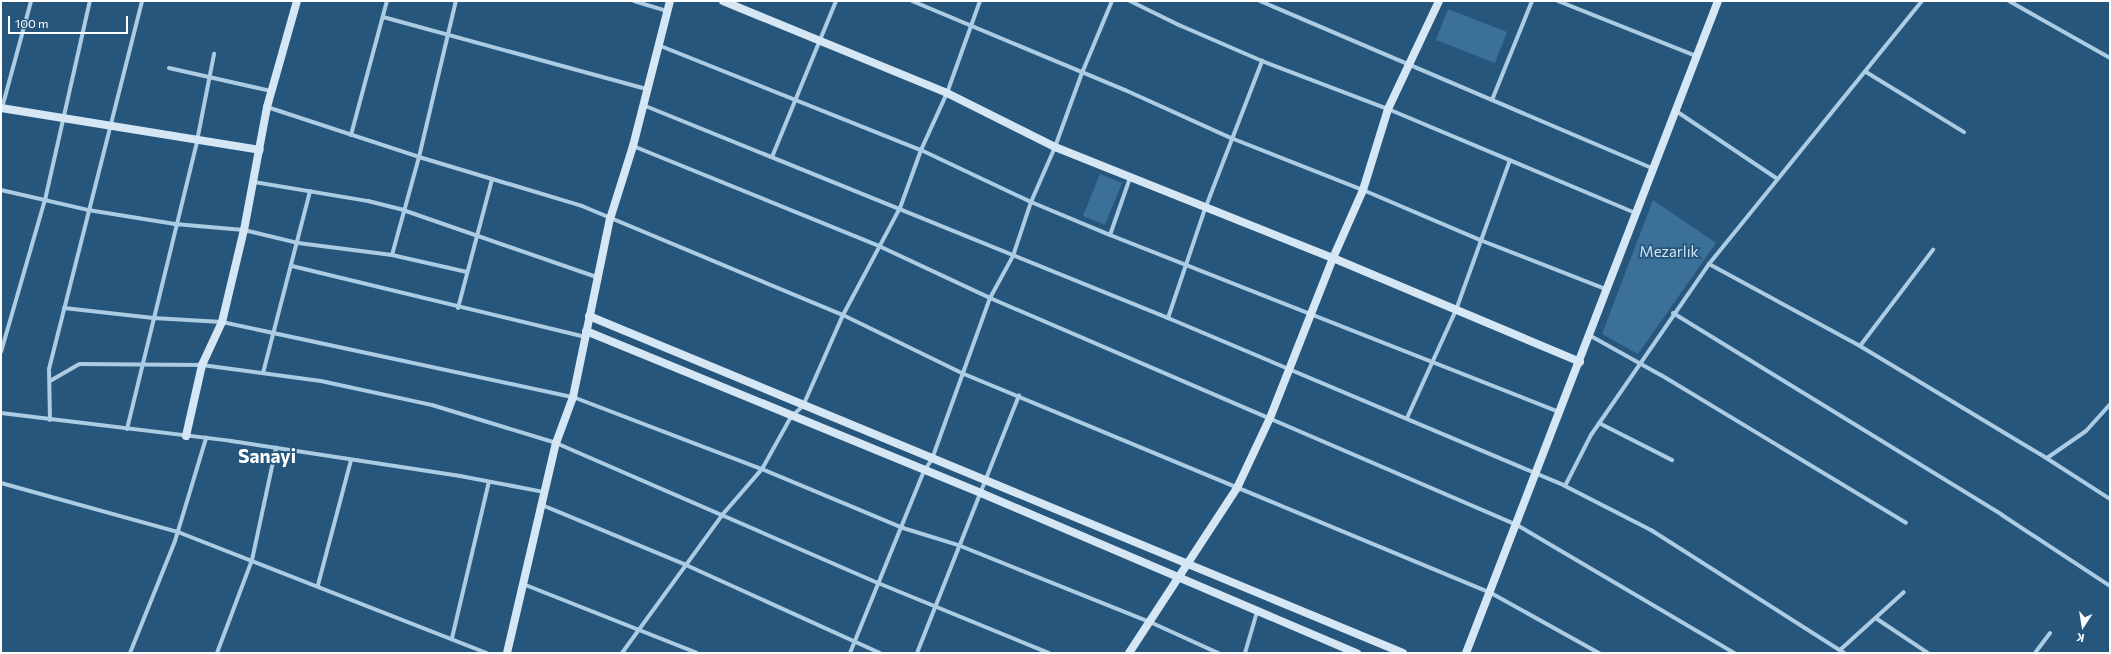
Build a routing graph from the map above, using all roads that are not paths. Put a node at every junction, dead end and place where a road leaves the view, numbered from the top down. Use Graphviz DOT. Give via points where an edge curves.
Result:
graph roads {
  1 [pos="31,1"];
  2 [pos="90,1"];
  3 [pos="142,1"];
  4 [pos="297,1"];
  5 [pos="387,1"];
  6 [pos="456,1"];
  7 [pos="634,1"];
  8 [pos="670,1"];
  9 [pos="724,1"];
  10 [pos="836,1"];
  11 [pos="912,1"];
  12 [pos="980,1"];
  13 [pos="1112,1"];
  14 [pos="1130,1"];
  15 [pos="1260,1"];
  16 [pos="1439,1"];
  17 [pos="1532,1"];
  18 [pos="1558,1"];
  19 [pos="1718,1"];
  20 [pos="1922,1"];
  21 [pos="2009,1"];
  22 [pos="667,11"];
  23 [pos="383,16"];
  24 [pos="971,26"];
  25 [pos="447,34"];
  26 [pos="820,41"];
  27 [pos="658,45"];
  28 [pos="214,54"];
  29 [pos="1696,56"];
  30 [pos="2110,58"];
  31 [pos="1262,61"];
  32 [pos="1409,66"];
  33 [pos="169,68"];
  34 [pos="1082,72"];
  35 [pos="1866,72"];
  36 [pos="210,76"];
  37 [pos="647,89"];
  38 [pos="271,91"];
  39 [pos="947,93"];
  40 [pos="795,99"];
  41 [pos="1492,100"];
  42 [pos="642,105"];
  43 [pos="267,107"];
  44 [pos="2,108"];
  45 [pos="1388,109"];
  46 [pos="1675,110"];
  47 [pos="65,117"];
  48 [pos="111,126"];
  49 [pos="1964,132"];
  50 [pos="351,135"];
  51 [pos="1232,138"];
  52 [pos="197,141"];
  53 [pos="633,146"];
  54 [pos="1056,147"];
  55 [pos="260,150"];
  56 [pos="922,150"];
  57 [pos="419,157"];
  58 [pos="772,157"];
  59 [pos="1510,160"];
  60 [pos="1653,169"];
  61 [pos="1130,178"];
  62 [pos="1776,178"];
  63 [pos="492,179"];
  64 [pos="254,182"];
  65 [pos="1,190"];
  66 [pos="1363,190"];
  67 [pos="310,192"];
  68 [pos="45,200"];
  69 [pos="1031,202"];
  70 [pos="900,208"];
  71 [pos="1205,209"];
  72 [pos="88,210"];
  73 [pos="403,210"];
  74 [pos="1636,213"];
  75 [pos="610,219"];
  76 [pos="175,224"];
  77 [pos="244,230"];
  78 [pos="1110,235"];
  79 [pos="476,236"];
  80 [pos="1480,240"];
  81 [pos="298,243"];
  82 [pos="880,246"];
  83 [pos="1933,250"];
  84 [pos="392,255"];
  85 [pos="1013,256"];
  86 [pos="1333,258"];
  87 [pos="1709,264"];
  88 [pos="1185,265"];
  89 [pos="292,266"];
  90 [pos="467,272"];
  91 [pos="596,277"];
  92 [pos="1606,289"];
  93 [pos="990,298"];
  94 [pos="64,308"];
  95 [pos="458,308"];
  96 [pos="1456,310"];
  97 [pos="1311,313"];
  98 [pos="1673,313"];
  99 [pos="843,315"];
  100 [pos="589,316"];
  101 [pos="153,318"];
  102 [pos="1168,318"];
  103 [pos="222,322"];
  104 [pos="274,332"];
  105 [pos="585,334"];
  106 [pos="1589,335"];
  107 [pos="1860,346"];
  108 [pos="1,352"];
  109 [pos="1580,362"];
  110 [pos="1639,363"];
  111 [pos="202,364"];
  112 [pos="1431,364"];
  113 [pos="142,365"];
  114 [pos="1289,369"];
  115 [pos="263,373"];
  116 [pos="964,374"];
  117 [pos="50,381"];
  118 [pos="1019,396"];
  119 [pos="573,397"];
  120 [pos="2110,404"];
  121 [pos="803,406"];
  122 [pos="1559,412"];
  123 [pos="1,413"];
  124 [pos="791,417"];
  125 [pos="1270,418"];
  126 [pos="1407,418"];
  127 [pos="50,420"];
  128 [pos="1599,423"];
  129 [pos="127,429"];
  130 [pos="186,436"];
  131 [pos="206,438"];
  132 [pos="556,443"];
  133 [pos="276,448"];
  134 [pos="2047,458"];
  135 [pos="932,459"];
  136 [pos="351,460"];
  137 [pos="1672,460"];
  138 [pos="762,469"];
  139 [pos="924,471"];
  140 [pos="1536,474"];
  141 [pos="489,482"];
  142 [pos="986,482"];
  143 [pos="1,483"];
  144 [pos="1566,486"];
  145 [pos="1237,488"];
  146 [pos="545,492"];
  147 [pos="981,493"];
  148 [pos="2110,499"];
  149 [pos="542,505"];
  150 [pos="722,514"];
  151 [pos="1906,523"];
  152 [pos="1517,525"];
  153 [pos="903,528"];
  154 [pos="178,532"];
  155 [pos="958,545"];
  156 [pos="252,560"];
  157 [pos="686,565"];
  158 [pos="1187,565"];
  159 [pos="1179,577"];
  160 [pos="878,583"];
  161 [pos="523,584"];
  162 [pos="318,585"];
  163 [pos="2110,586"];
  164 [pos="1904,592"];
  165 [pos="1491,593"];
  166 [pos="935,605"];
  167 [pos="1257,612"];
  168 [pos="1877,619"];
  169 [pos="1150,622"];
  170 [pos="640,628"];
  171 [pos="2050,634"];
  172 [pos="452,638"];
  173 [pos="854,642"];
  174 [pos="1842,652"];
  175 [pos="130,653"];
  176 [pos="217,653"];
  177 [pos="486,653"];
  178 [pos="507,653"];
  179 [pos="622,653"];
  180 [pos="697,653"];
  181 [pos="850,653"];
  182 [pos="880,653"];
  183 [pos="917,653"];
  184 [pos="1049,653"];
  185 [pos="1129,653"];
  186 [pos="1218,653"];
  187 [pos="1245,653"];
  188 [pos="1357,653"];
  189 [pos="1403,653"];
  190 [pos="1466,653"];
  191 [pos="1599,653"];
  192 [pos="1734,653"];
  193 [pos="1928,653"];
  194 [pos="2035,653"];
  1 -- 44 [label="street"];
  2 -- 47 [label="street"];
  3 -- 48 [label="street"];
  4 -- 38 [label="street"];
  5 -- 23 [label="street"];
  6 -- 25 [label="street"];
  7 -- 22 [label="street"];
  8 -- 22 [label="street"];
  9 -- 26 [label="street"];
  10 -- 26 [label="street"];
  11 -- 24 [label="street"];
  12 -- 24 [label="street"];
  13 -- 34 [label="street"];
  14 -- 31 [label="street"];
  15 -- 32 [label="street"];
  16 -- 32 [label="street"];
  17 -- 41 [label="street"];
  18 -- 29 [label="street"];
  19 -- 29 [label="street"];
  20 -- 35 [label="street"];
  21 -- 30 [label="street"];
  22 -- 27 [label="street"];
  23 -- 25 [label="street"];
  23 -- 50 [label="street"];
  24 -- 34 [label="street"];
  24 -- 39 [label="street"];
  25 -- 37 [label="street"];
  25 -- 57 [label="street"];
  26 -- 39 [label="street"];
  26 -- 40 [label="street"];
  27 -- 37 [label="street"];
  27 -- 40 [label="street"];
  28 -- 36 [label="street"];
  29 -- 46 [label="street"];
  31 -- 45 [label="street"];
  31 -- 51 [label="street"];
  32 -- 41 [label="street"];
  32 -- 45 [label="street"];
  33 -- 36 [label="street"];
  34 -- 51 [label="street"];
  34 -- 54 [label="street"];
  35 -- 49 [label="street"];
  35 -- 62 [label="street"];
  36 -- 38 [label="street"];
  36 -- 52 [label="street"];
  37 -- 42 [label="street"];
  38 -- 43 [label="street"];
  39 -- 54 [label="street"];
  39 -- 56 [label="street"];
  40 -- 56 [label="street"];
  40 -- 58 [label="street"];
  41 -- 60 [label="street"];
  42 -- 53 [label="street"];
  42 -- 58 [label="street"];
  43 -- 50 [label="street"];
  43 -- 55 [label="street"];
  44 -- 47 [label="street"];
  45 -- 59 [label="street"];
  45 -- 66 [label="street"];
  46 -- 60 [label="street"];
  46 -- 62 [label="street"];
  47 -- 48 [label="street"];
  47 -- 68 [label="street"];
  48 -- 52 [label="street"];
  48 -- 72 [label="street"];
  50 -- 57 [label="street"];
  51 -- 66 [label="street"];
  51 -- 71 [label="street"];
  52 -- 55 [label="street"];
  52 -- 76 [label="street"];
  53 -- 75 [label="street"];
  53 -- 82 [label="street"];
  54 -- 61 [label="street"];
  54 -- 69 [label="street"];
  55 -- 64 [label="street"];
  56 -- 69 [label="street"];
  56 -- 70 [label="street"];
  57 -- 63 [label="street"];
  57 -- 73 [label="street"];
  58 -- 70 [label="street"];
  59 -- 74 [label="street"];
  59 -- 80 [label="street"];
  60 -- 74 [label="street"];
  61 -- 71 [label="street"];
  61 -- 78 [label="street"];
  62 -- 87 [label="street"];
  63 -- 75 [label="street" via="582,206"];
  63 -- 79 [label="street"];
  64 -- 67 [label="street"];
  64 -- 77 [label="street"];
  65 -- 68 [label="street"];
  66 -- 80 [label="street"];
  66 -- 86 [label="street"];
  67 -- 73 [label="street"];
  67 -- 81 [label="street"];
  68 -- 72 [label="street"];
  68 -- 108 [label="street"];
  69 -- 78 [label="street"];
  69 -- 85 [label="street"];
  70 -- 82 [label="street"];
  70 -- 85 [label="street"];
  71 -- 86 [label="street"];
  71 -- 88 [label="street"];
  72 -- 76 [label="street"];
  72 -- 94 [label="street"];
  73 -- 79 [label="street"];
  73 -- 84 [label="street"];
  74 -- 92 [label="street"];
  75 -- 91 [label="street"];
  75 -- 99 [label="street"];
  76 -- 77 [label="street"];
  76 -- 101 [label="street"];
  77 -- 81 [label="street"];
  77 -- 103 [label="street"];
  78 -- 88 [label="street"];
  79 -- 90 [label="street"];
  79 -- 91 [label="street"];
  80 -- 92 [label="street"];
  80 -- 96 [label="street"];
  81 -- 84 [label="street"];
  81 -- 89 [label="street"];
  82 -- 93 [label="street"];
  82 -- 99 [label="street"];
  83 -- 107 [label="street"];
  84 -- 90 [label="street"];
  85 -- 93 [label="street"];
  85 -- 102 [label="street"];
  86 -- 96 [label="street"];
  86 -- 97 [label="street"];
  87 -- 98 [label="street"];
  87 -- 107 [label="street"];
  88 -- 97 [label="street"];
  88 -- 102 [label="street"];
  89 -- 95 [label="street"];
  89 -- 104 [label="street"];
  90 -- 95 [label="street"];
  91 -- 100 [label="street"];
  92 -- 106 [label="street"];
  93 -- 116 [label="street"];
  93 -- 125 [label="street"];
  94 -- 101 [label="street"];
  94 -- 117 [label="street" via="49,369"];
  95 -- 105 [label="street"];
  96 -- 109 [label="street"];
  96 -- 112 [label="street"];
  97 -- 112 [label="street"];
  97 -- 114 [label="street"];
  98 -- 110 [label="street"];
  98 -- 163 [label="street" via="2002,515"];
  99 -- 116 [label="street"];
  99 -- 121 [label="street"];
  100 -- 105 [label="street"];
  100 -- 121 [label="street"];
  101 -- 103 [label="street"];
  101 -- 113 [label="street"];
  102 -- 114 [label="street"];
  103 -- 104 [label="street"];
  103 -- 111 [label="street"];
  104 -- 115 [label="street"];
  104 -- 119 [label="street"];
  105 -- 119 [label="street"];
  105 -- 124 [label="street"];
  106 -- 109 [label="street"];
  106 -- 110 [label="street"];
  107 -- 134 [label="street"];
  109 -- 122 [label="street"];
  110 -- 128 [label="street"];
  110 -- 151 [label="street"];
  111 -- 113 [label="street"];
  111 -- 115 [label="street"];
  111 -- 130 [label="street"];
  112 -- 122 [label="street"];
  112 -- 126 [label="street"];
  113 -- 117 [label="street" via="80,364"];
  113 -- 129 [label="street"];
  114 -- 125 [label="street"];
  114 -- 126 [label="street"];
  115 -- 132 [label="street" via="322,381 432,405"];
  116 -- 118 [label="street"];
  116 -- 135 [label="street"];
  117 -- 127 [label="street"];
  118 -- 142 [label="street"];
  118 -- 145 [label="street"];
  119 -- 132 [label="street"];
  119 -- 138 [label="street"];
  120 -- 134 [label="street" via="2086,431"];
  121 -- 124 [label="street"];
  121 -- 135 [label="street"];
  122 -- 140 [label="street"];
  123 -- 127 [label="street"];
  124 -- 138 [label="street"];
  124 -- 139 [label="street"];
  125 -- 145 [label="street"];
  125 -- 152 [label="street"];
  126 -- 140 [label="street"];
  127 -- 129 [label="street"];
  128 -- 137 [label="street"];
  128 -- 144 [label="street"];
  129 -- 130 [label="street"];
  130 -- 131 [label="street"];
  131 -- 133 [label="street"];
  131 -- 154 [label="street"];
  132 -- 146 [label="street"];
  132 -- 150 [label="street"];
  133 -- 136 [label="street"];
  133 -- 156 [label="street"];
  134 -- 148 [label="street"];
  135 -- 139 [label="street"];
  135 -- 142 [label="street"];
  136 -- 141 [label="street"];
  136 -- 162 [label="street"];
  138 -- 150 [label="street"];
  138 -- 153 [label="street"];
  139 -- 147 [label="street"];
  139 -- 153 [label="street"];
  140 -- 144 [label="street"];
  140 -- 152 [label="street"];
  141 -- 146 [label="street"];
  141 -- 172 [label="street"];
  142 -- 147 [label="street"];
  142 -- 158 [label="street"];
  143 -- 154 [label="street"];
  144 -- 174 [label="street" via="1651,530"];
  145 -- 158 [label="street"];
  145 -- 165 [label="street"];
  146 -- 149 [label="street"];
  147 -- 155 [label="street"];
  147 -- 159 [label="street"];
  149 -- 157 [label="street"];
  149 -- 161 [label="street"];
  150 -- 157 [label="street"];
  150 -- 160 [label="street"];
  152 -- 165 [label="street"];
  152 -- 192 [label="street"];
  153 -- 155 [label="street"];
  153 -- 160 [label="street"];
  154 -- 156 [label="street"];
  154 -- 175 [label="street"];
  155 -- 166 [label="street"];
  155 -- 169 [label="street"];
  156 -- 162 [label="street"];
  156 -- 176 [label="street"];
  157 -- 170 [label="street"];
  157 -- 173 [label="street"];
  158 -- 159 [label="street"];
  158 -- 189 [label="street"];
  159 -- 167 [label="street"];
  159 -- 169 [label="street"];
  160 -- 166 [label="street"];
  160 -- 173 [label="street"];
  161 -- 170 [label="street"];
  161 -- 178 [label="street"];
  162 -- 172 [label="street"];
  164 -- 168 [label="street"];
  165 -- 190 [label="street"];
  165 -- 191 [label="street"];
  166 -- 183 [label="street"];
  166 -- 184 [label="street"];
  167 -- 187 [label="street"];
  167 -- 188 [label="street"];
  168 -- 174 [label="street"];
  168 -- 193 [label="street"];
  169 -- 185 [label="street"];
  169 -- 186 [label="street"];
  170 -- 179 [label="street"];
  170 -- 180 [label="street"];
  171 -- 194 [label="street"];
  172 -- 177 [label="street"];
  173 -- 181 [label="street"];
  173 -- 182 [label="street"];
}
